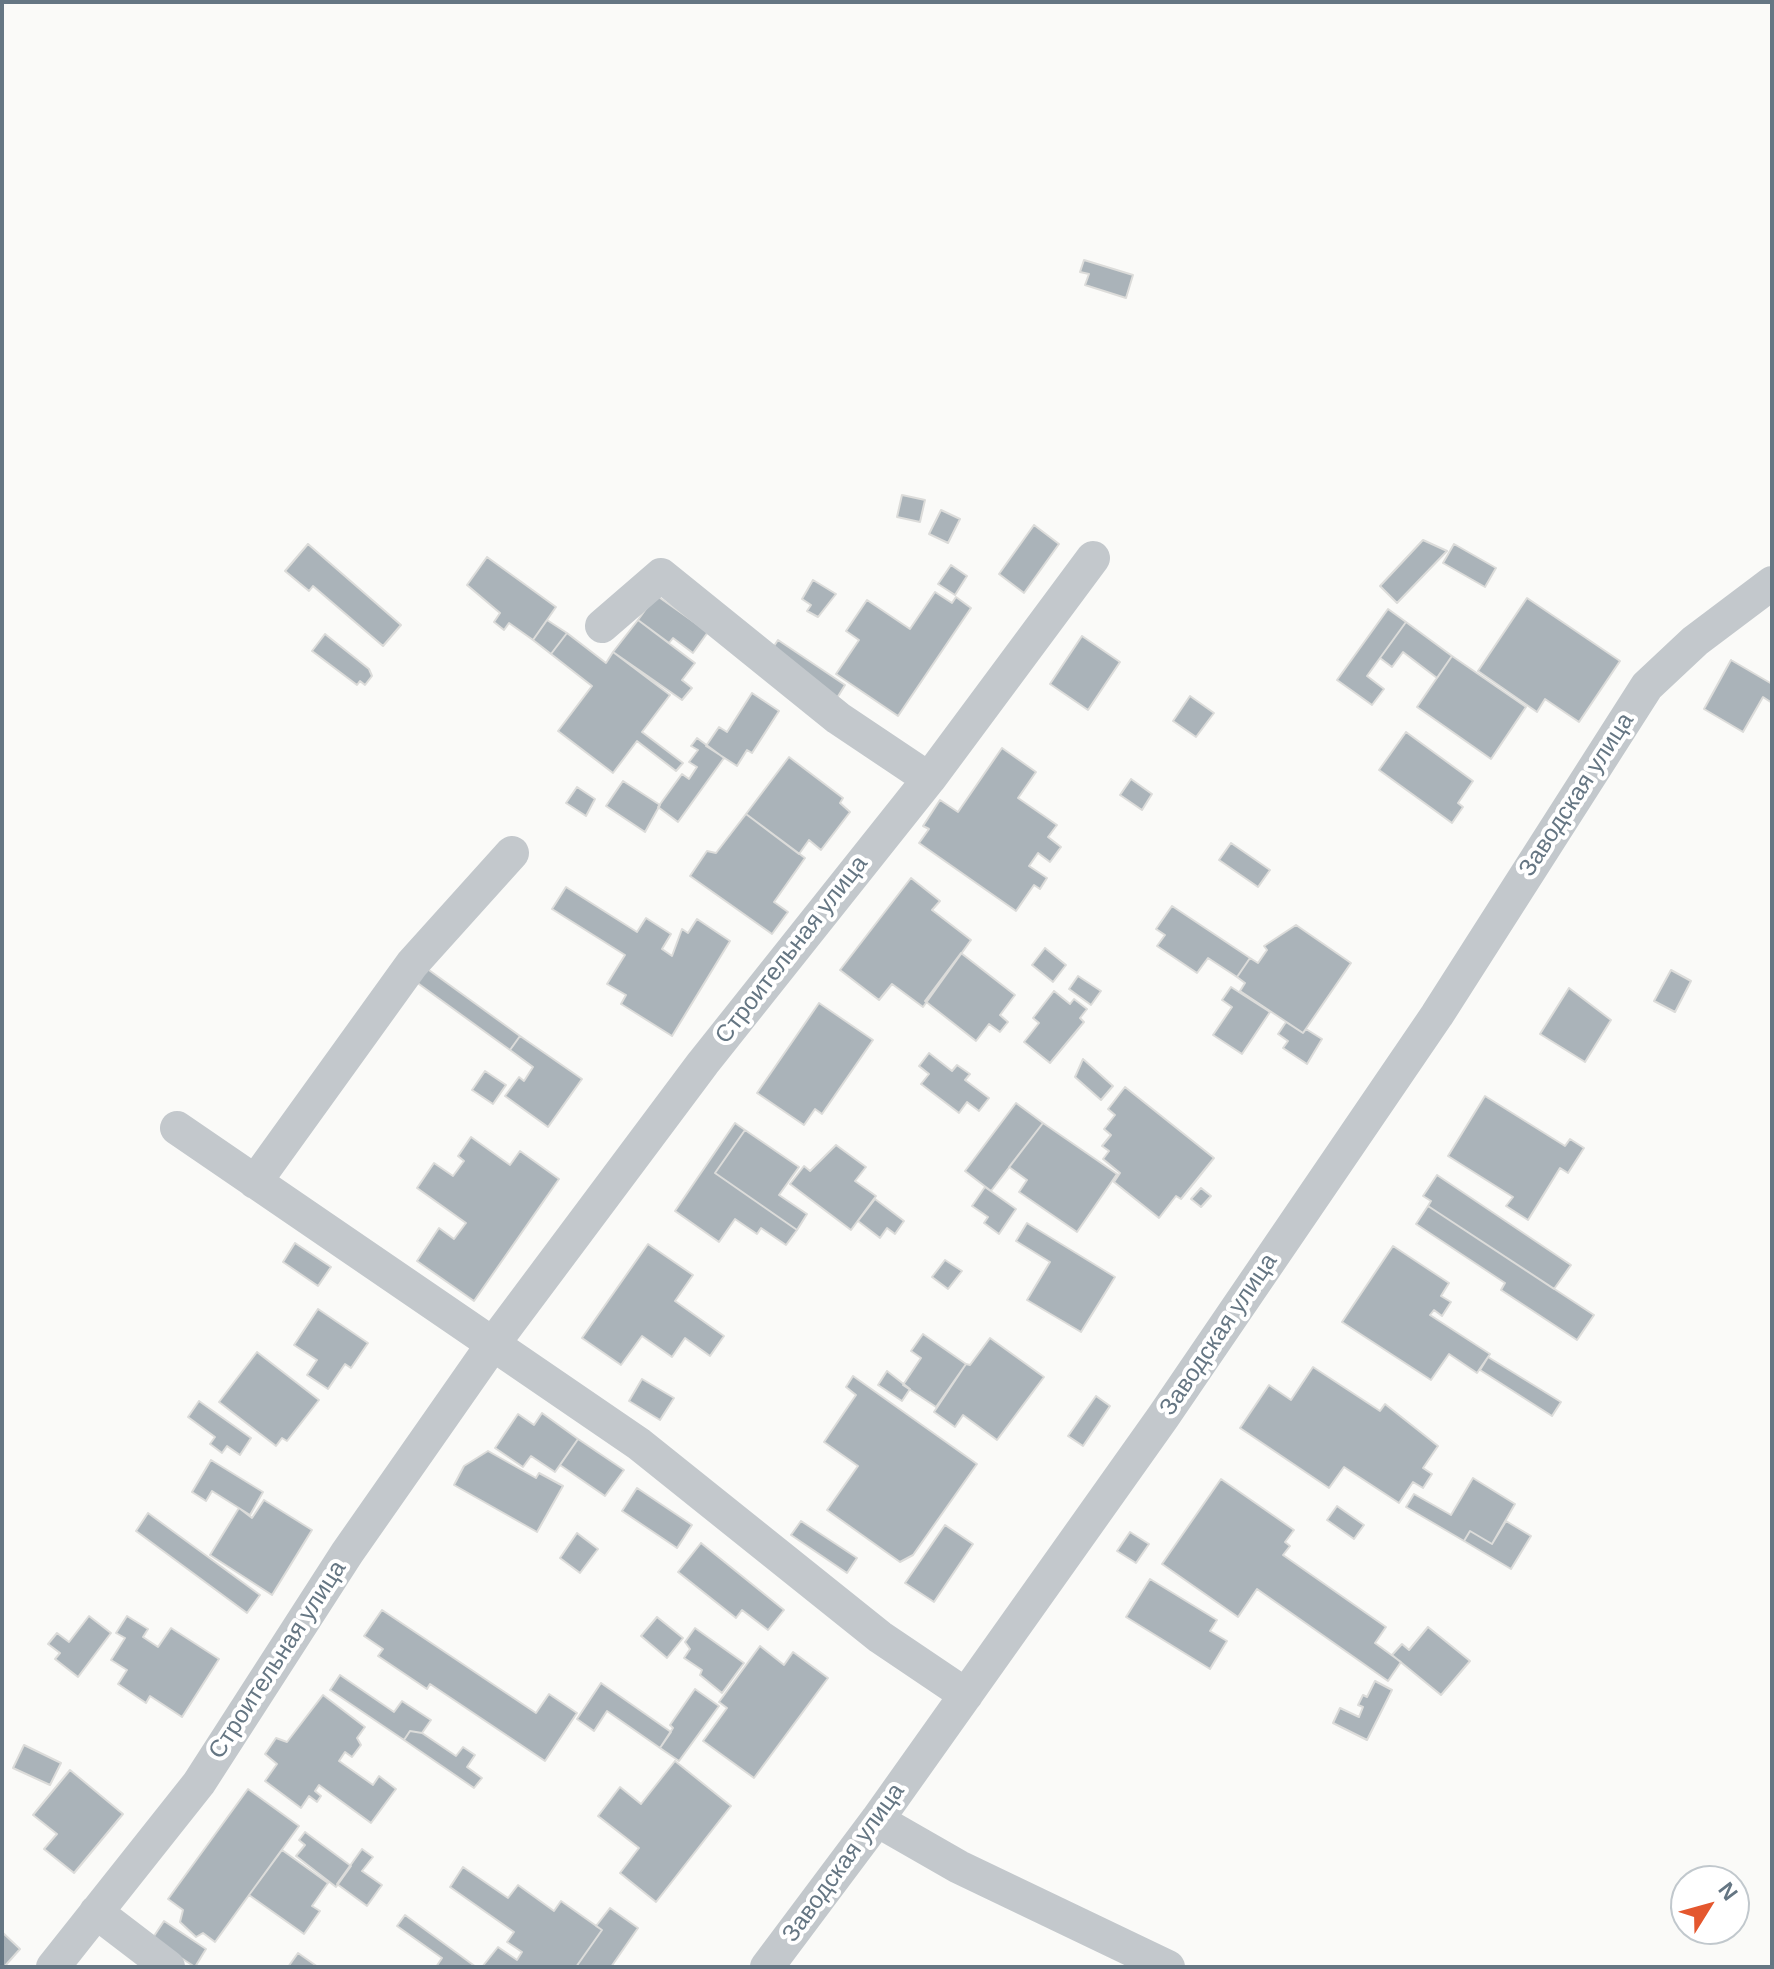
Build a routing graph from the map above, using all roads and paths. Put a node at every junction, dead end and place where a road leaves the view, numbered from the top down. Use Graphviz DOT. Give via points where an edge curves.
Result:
graph roads {
  1 [pos="1093,558"];
  2 [pos="1772,583"];
  3 [pos="602,626"];
  4 [pos="929,779"];
  5 [pos="512,853"];
  6 [pos="177,1128"];
  7 [pos="255,1182"];
  8 [pos="493,1344"];
  9 [pos="966,1695"];
  10 [pos="877,1820"];
  11 [pos="96,1912"];
  12 [pos="53,1967"];
  13 [pos="168,1967"];
  14 [pos="767,1967"];
  15 [pos="1168,1967"];
  1 -- 4 [label="street, Строительная улица"];
  2 -- 9 [label="street, Заводская улица" via="1695,641 1647,686 1437,1015"];
  3 -- 4 [label="street" via="661,575 838,718"];
  4 -- 8 [label="street, Строительная улица" via="703,1063"];
  5 -- 7 [label="street" via="412,964"];
  6 -- 7 [label="street"];
  7 -- 8 [label="street"];
  8 -- 9 [label="street" via="639,1444 880,1637"];
  8 -- 11 [label="street, Строительная улица" via="347,1553 199,1783"];
  9 -- 10 [label="street, Заводская улица"];
  10 -- 14 [label="street, Заводская улица"];
  10 -- 15 [label="street" via="959,1867"];
  11 -- 12 [label="street, Строительная улица"];
  11 -- 13 [label="street"];
}
